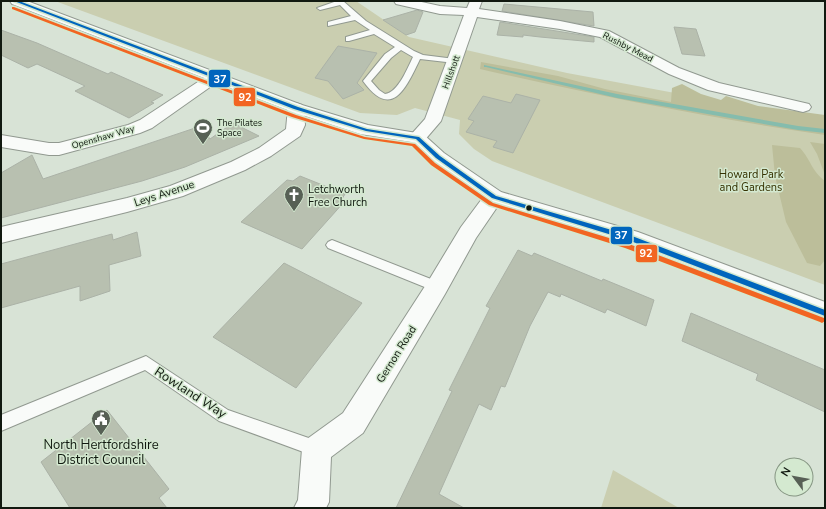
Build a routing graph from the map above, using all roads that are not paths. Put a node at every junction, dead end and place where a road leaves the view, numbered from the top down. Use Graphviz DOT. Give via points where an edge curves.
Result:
graph roads {
  1 [pos="16,1"];
  2 [pos="400,1"];
  3 [pos="340,2"];
  4 [pos="474,7"];
  5 [pos="320,8"];
  6 [pos="357,17"];
  7 [pos="331,24"];
  8 [pos="376,31"];
  9 [pos="349,39"];
  10 [pos="400,47"];
  11 [pos="417,56"];
  12 [pos="455,61"];
  13 [pos="215,77"];
  14 [pos="803,107"];
  15 [pos="296,108"];
  16 [pos="417,138"];
  17 [pos="1,141"];
  18 [pos="494,197"];
  19 [pos="1,235"];
  20 [pos="332,245"];
  21 [pos="437,287"];
  22 [pos="825,313"];
  23 [pos="1,423"];
  24 [pos="317,449"];
  25 [pos="310,508"];
  1 -- 13 [label="street"];
  2 -- 4 [label="street, Rushby Mead" via="440,10"];
  3 -- 5 [label="lane"];
  3 -- 6 [label="lane"];
  4 -- 12 [label="street, Hillshott"];
  4 -- 14 [label="street, Rushby Mead" via="604,34 674,71 714,87"];
  6 -- 7 [label="lane"];
  6 -- 8 [label="lane"];
  8 -- 9 [label="lane"];
  8 -- 10 [label="lane"];
  10 -- 11 [label="lane"];
  10 -- 11 [label="lane" via="388,56 367,81 374,92 384,97 393,96 399,91"];
  11 -- 12 [label="lane"];
  12 -- 16 [label="street, Hillshott" via="433,121"];
  13 -- 15 [label="street"];
  13 -- 17 [label="street, Openshaw Way" via="146,124 126,131 59,149"];
  15 -- 16 [label="street" via="366,130"];
  15 -- 19 [label="street, Leys Avenue" via="294,132 265,152 238,166 176,191"];
  16 -- 18 [label="street" via="438,157"];
  18 -- 21 [label="street, Gernon Road" via="468,233"];
  18 -- 22 [label="street" via="531,206 630,238"];
  20 -- 21 [label="lane"];
  21 -- 24 [label="street, Gernon Road" via="353,423"];
  23 -- 24 [label="lane, Rowland Way" via="146,363 224,416"];
  24 -- 25 [label="street" via="313,502"];
}
